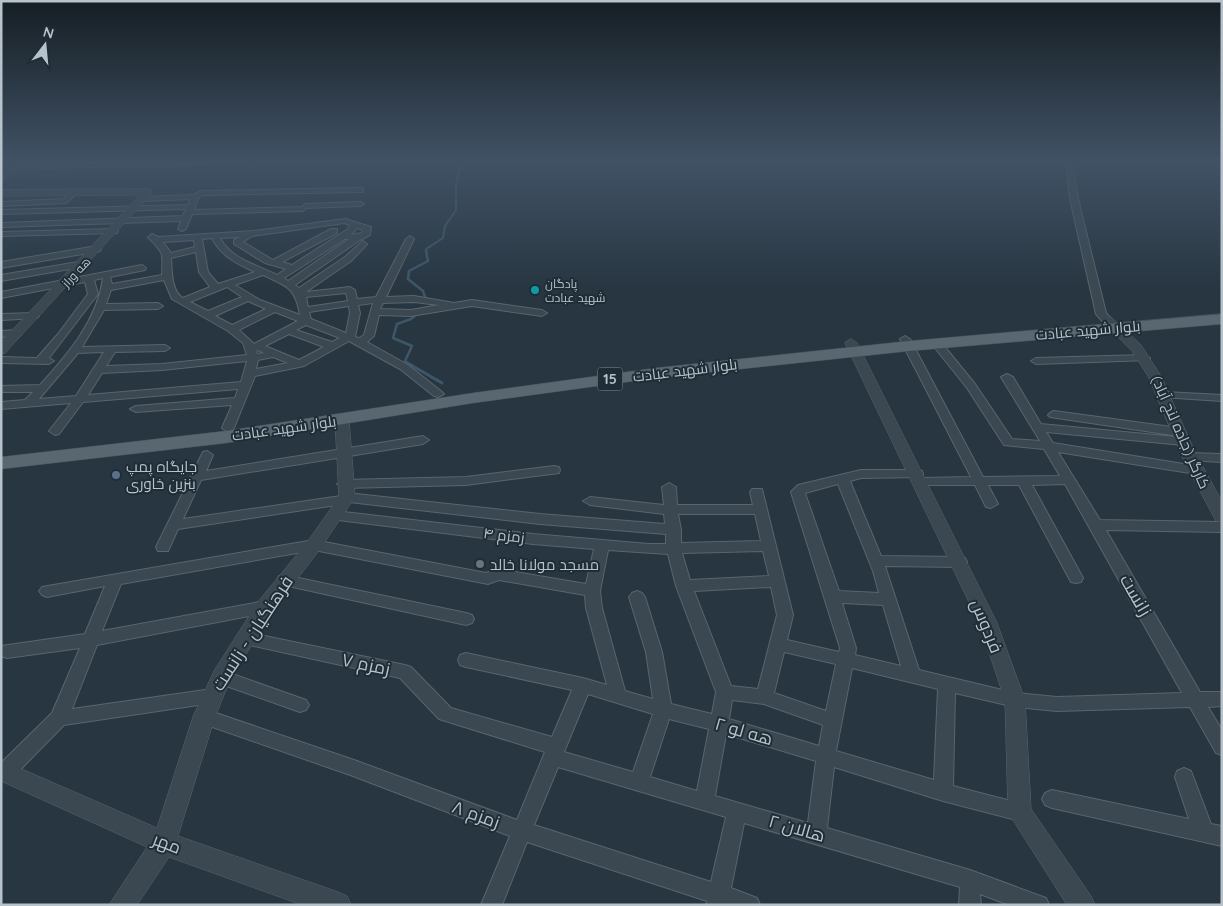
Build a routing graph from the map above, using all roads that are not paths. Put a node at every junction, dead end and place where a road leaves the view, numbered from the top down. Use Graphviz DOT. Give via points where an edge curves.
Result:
graph roads {
  1 [pos="17,203"];
  2 [pos="138,203"];
  3 [pos="194,203"];
  4 [pos="306,203"];
  5 [pos="1075,203"];
  6 [pos="1,204"];
  7 [pos="360,204"];
  8 [pos="304,207"];
  9 [pos="133,209"];
  10 [pos="1,212"];
  11 [pos="189,213"];
  12 [pos="168,219"];
  13 [pos="123,220"];
  14 [pos="354,224"];
  15 [pos="1,225"];
  16 [pos="298,228"];
  17 [pos="182,229"];
  18 [pos="114,231"];
  19 [pos="251,233"];
  20 [pos="3,234"];
  21 [pos="214,235"];
  22 [pos="198,236"];
  23 [pos="152,238"];
  24 [pos="318,239"];
  25 [pos="410,240"];
  26 [pos="237,242"];
  27 [pos="352,242"];
  28 [pos="332,243"];
  29 [pos="97,249"];
  30 [pos="200,249"];
  31 [pos="167,256"];
  32 [pos="326,260"];
  33 [pos="273,262"];
  34 [pos="344,262"];
  35 [pos="84,264"];
  36 [pos="1,265"];
  37 [pos="142,268"];
  38 [pos="293,268"];
  39 [pos="264,272"];
  40 [pos="106,276"];
  41 [pos="168,277"];
  42 [pos="1,278"];
  43 [pos="278,278"];
  44 [pos="89,279"];
  45 [pos="65,283"];
  46 [pos="228,284"];
  47 [pos="288,285"];
  48 [pos="107,288"];
  49 [pos="216,288"];
  50 [pos="300,294"];
  51 [pos="1,295"];
  52 [pos="53,296"];
  53 [pos="250,297"];
  54 [pos="1,299"];
  55 [pos="382,300"];
  56 [pos="181,302"];
  57 [pos="353,304"];
  58 [pos="158,306"];
  59 [pos="453,306"];
  60 [pos="102,307"];
  61 [pos="274,309"];
  62 [pos="1222,311"];
  63 [pos="375,312"];
  64 [pos="542,313"];
  65 [pos="305,315"];
  66 [pos="34,316"];
  67 [pos="206,316"];
  68 [pos="1,317"];
  69 [pos="1222,319"];
  70 [pos="1112,324"];
  71 [pos="232,330"];
  72 [pos="287,330"];
  73 [pos="17,333"];
  74 [pos="1,334"];
  75 [pos="355,340"];
  76 [pos="907,342"];
  77 [pos="936,343"];
  78 [pos="332,346"];
  79 [pos="854,347"];
  80 [pos="165,348"];
  81 [pos="112,349"];
  82 [pos="1,350"];
  83 [pos="73,350"];
  84 [pos="254,351"];
  85 [pos="268,356"];
  86 [pos="1145,358"];
  87 [pos="1,360"];
  88 [pos="40,361"];
  89 [pos="65,361"];
  90 [pos="1036,362"];
  91 [pos="300,364"];
  92 [pos="654,368"];
  93 [pos="98,370"];
  94 [pos="250,374"];
  95 [pos="1007,377"];
  96 [pos="245,385"];
  97 [pos="43,388"];
  98 [pos="1,390"];
  99 [pos="438,394"];
  100 [pos="1165,395"];
  101 [pos="1219,400"];
  102 [pos="76,401"];
  103 [pos="239,401"];
  104 [pos="27,405"];
  105 [pos="3,408"];
  106 [pos="136,409"];
  107 [pos="1054,415"];
  108 [pos="342,420"];
  109 [pos="1036,427"];
  110 [pos="228,428"];
  111 [pos="55,430"];
  112 [pos="1172,431"];
  113 [pos="423,440"];
  114 [pos="1183,441"];
  115 [pos="1047,446"];
  116 [pos="1,453"];
  117 [pos="344,453"];
  118 [pos="207,455"];
  119 [pos="1222,458"];
  120 [pos="1,463"];
  121 [pos="1193,463"];
  122 [pos="554,470"];
  123 [pos="196,478"];
  124 [pos="842,478"];
  125 [pos="919,478"];
  126 [pos="1068,480"];
  127 [pos="1023,481"];
  128 [pos="980,482"];
  129 [pos="669,487"];
  130 [pos="757,492"];
  131 [pos="342,499"];
  132 [pos="991,504"];
  133 [pos="761,509"];
  134 [pos="672,510"];
  135 [pos="1222,516"];
  136 [pos="540,519"];
  137 [pos="584,522"];
  138 [pos="175,525"];
  139 [pos="1096,525"];
  140 [pos="1222,527"];
  141 [pos="674,530"];
  142 [pos="533,539"];
  143 [pos="314,544"];
  144 [pos="602,546"];
  145 [pos="770,546"];
  146 [pos="163,548"];
  147 [pos="674,550"];
  148 [pos="875,561"];
  149 [pos="960,562"];
  150 [pos="1076,578"];
  151 [pos="284,580"];
  152 [pos="115,581"];
  153 [pos="778,581"];
  154 [pos="684,586"];
  155 [pos="47,591"];
  156 [pos="592,591"];
  157 [pos="637,597"];
  158 [pos="834,597"];
  159 [pos="889,599"];
  160 [pos="265,607"];
  161 [pos="466,619"];
  162 [pos="245,638"];
  163 [pos="90,640"];
  164 [pos="778,644"];
  165 [pos="7,651"];
  166 [pos="466,660"];
  167 [pos="847,662"];
  168 [pos="912,674"];
  169 [pos="221,677"];
  170 [pos="947,683"];
  171 [pos="583,685"];
  172 [pos="725,692"];
  173 [pos="212,696"];
  174 [pos="618,696"];
  175 [pos="764,697"];
  176 [pos="1196,699"];
  177 [pos="1222,699"];
  178 [pos="1015,700"];
  179 [pos="300,705"];
  180 [pos="663,710"];
  181 [pos="204,717"];
  182 [pos="59,718"];
  183 [pos="834,721"];
  184 [pos="720,724"];
  185 [pos="1222,747"];
  186 [pos="554,752"];
  187 [pos="826,755"];
  188 [pos="3,771"];
  189 [pos="1184,777"];
  190 [pos="639,783"];
  191 [pos="943,792"];
  192 [pos="1052,799"];
  193 [pos="705,801"];
  194 [pos="737,810"];
  195 [pos="1020,812"];
  196 [pos="522,830"];
  197 [pos="817,834"];
  198 [pos="1213,834"];
  199 [pos="164,843"];
  200 [pos="970,880"];
  201 [pos="718,900"];
  202 [pos="122,905"];
  203 [pos="338,905"];
  204 [pos="491,905"];
  205 [pos="750,905"];
  206 [pos="970,905"];
  207 [pos="1039,905"];
  208 [pos="1082,905"];
  1 -- 6 [label="street"];
  2 -- 9 [label="street, هه وراز"];
  3 -- 11 [label="street"];
  4 -- 8 [label="street"];
  5 -- 70 [label="street" via="1101,314"];
  7 -- 8 [label="street"];
  8 -- 11 [label="street"];
  8 -- 16 [label="street"];
  9 -- 10 [label="street"];
  9 -- 11 [label="street"];
  9 -- 13 [label="street, هه وراز"];
  11 -- 12 [label="street"];
  11 -- 17 [label="street"];
  12 -- 13 [label="street"];
  12 -- 23 [label="street" via="162,231"];
  13 -- 15 [label="street"];
  13 -- 18 [label="street, هه وراز"];
  14 -- 16 [label="street" via="345,221"];
  14 -- 27 [label="street"];
  14 -- 27 [label="street" via="368,229 366,236"];
  16 -- 19 [label="street"];
  18 -- 20 [label="street"];
  18 -- 29 [label="street, هه وراز"];
  19 -- 21 [label="street"];
  19 -- 26 [label="street"];
  21 -- 22 [label="street"];
  21 -- 39 [label="street" via="223,250"];
  22 -- 23 [label="street"];
  22 -- 30 [label="street"];
  23 -- 31 [label="street" via="163,246"];
  24 -- 26 [label="street" via="334,231"];
  24 -- 28 [label="street"];
  24 -- 33 [label="street"];
  25 -- 55 [label="street"];
  26 -- 33 [label="street"];
  27 -- 28 [label="street"];
  27 -- 32 [label="street"];
  27 -- 34 [label="street"];
  28 -- 38 [label="street"];
  29 -- 35 [label="street, هه وراز"];
  29 -- 36 [label="street"];
  30 -- 31 [label="street"];
  30 -- 49 [label="street" via="204,272"];
  31 -- 41 [label="street"];
  32 -- 34 [label="street"];
  32 -- 47 [label="street"];
  33 -- 38 [label="street"];
  34 -- 50 [label="street"];
  35 -- 42 [label="street"];
  35 -- 45 [label="street, هه وراز"];
  37 -- 40 [label="street"];
  38 -- 43 [label="street"];
  39 -- 43 [label="street"];
  39 -- 46 [label="street"];
  40 -- 44 [label="street"];
  40 -- 48 [label="street"];
  41 -- 48 [label="street"];
  41 -- 56 [label="street" via="175,297"];
  43 -- 47 [label="street"];
  44 -- 45 [label="street"];
  44 -- 88 [label="street" via="93,294"];
  45 -- 51 [label="street"];
  45 -- 52 [label="street, هه وراز"];
  46 -- 49 [label="street"];
  46 -- 53 [label="street"];
  47 -- 50 [label="street"];
  48 -- 60 [label="street"];
  49 -- 56 [label="street"];
  50 -- 57 [label="street" via="350,290"];
  50 -- 65 [label="street"];
  52 -- 54 [label="street"];
  52 -- 66 [label="street, هه وراز"];
  53 -- 61 [label="street"];
  53 -- 67 [label="street"];
  55 -- 57 [label="street"];
  55 -- 59 [label="street" via="432,300"];
  55 -- 63 [label="street"];
  56 -- 67 [label="street"];
  57 -- 65 [label="street"];
  57 -- 75 [label="street"];
  58 -- 60 [label="street"];
  59 -- 63 [label="street" via="412,313"];
  59 -- 64 [label="street" via="472,303"];
  60 -- 83 [label="street"];
  61 -- 65 [label="street"];
  61 -- 71 [label="street"];
  62 -- 70 [label="main road, بلوار شهید عبادت / 15"];
  63 -- 75 [label="street" via="369,336"];
  65 -- 72 [label="street"];
  65 -- 75 [label="street"];
  66 -- 68 [label="street"];
  66 -- 73 [label="street, هه وراز"];
  67 -- 71 [label="street"];
  69 -- 70 [label="main road, بلوار شهید عبادت / 15"];
  70 -- 76 [label="main road, بلوار شهید عبادت / 15"];
  70 -- 77 [label="main road, بلوار شهید عبادت / 15"];
  70 -- 86 [label="street, کارگر (جاده لنج آباد)"];
  71 -- 84 [label="street"];
  72 -- 78 [label="street"];
  72 -- 84 [label="street"];
  73 -- 74 [label="street"];
  73 -- 82 [label="street, هه وراز"];
  75 -- 78 [label="street"];
  75 -- 99 [label="street" via="404,367"];
  76 -- 77 [label="main road, بلوار شهید عبادت / 15"];
  76 -- 79 [label="main road, بلوار شهید عبادت / 15"];
  76 -- 128 [label="street"];
  77 -- 115 [label="street" via="971,386 1008,442"];
  78 -- 91 [label="street"];
  79 -- 92 [label="main road, بلوار شهید عبادت / 15"];
  79 -- 125 [label="street, فردوس"];
  80 -- 81 [label="street"];
  81 -- 83 [label="street"];
  81 -- 93 [label="street"];
  83 -- 89 [label="street"];
  84 -- 85 [label="street"];
  84 -- 91 [label="street"];
  84 -- 93 [label="street" via="162,368"];
  84 -- 94 [label="street"];
  86 -- 90 [label="street"];
  86 -- 100 [label="street, کارگر (جاده لنج آباد)"];
  87 -- 88 [label="street"];
  88 -- 89 [label="street"];
  89 -- 97 [label="street"];
  91 -- 94 [label="street"];
  92 -- 99 [label="main road, بلوار شهید عبادت / 15"];
  92 -- 108 [label="main road, بلوار شهید عبادت / 15"];
  93 -- 102 [label="street"];
  94 -- 96 [label="street"];
  95 -- 109 [label="street, زانست"];
  96 -- 102 [label="street"];
  96 -- 103 [label="street"];
  97 -- 98 [label="street"];
  97 -- 104 [label="street"];
  99 -- 110 [label="main road, بلوار شهید عبادت / 15"];
  100 -- 101 [label="street"];
  100 -- 114 [label="street, کارگر (جاده لنج آباد)"];
  102 -- 104 [label="street"];
  102 -- 111 [label="street"];
  103 -- 106 [label="street"];
  103 -- 110 [label="street"];
  104 -- 105 [label="street"];
  107 -- 112 [label="street"];
  108 -- 117 [label="street"];
  108 -- 120 [label="main road, بلوار شهید عبادت / 15"];
  109 -- 114 [label="street"];
  109 -- 115 [label="street, زانست"];
  110 -- 116 [label="main road, بلوار شهید عبادت / 15"];
  113 -- 117 [label="street"];
  114 -- 121 [label="street, کارگر (جاده لنج آباد)"];
  115 -- 121 [label="street"];
  115 -- 126 [label="street, زانست"];
  117 -- 123 [label="street"];
  117 -- 131 [label="street"];
  118 -- 123 [label="street"];
  119 -- 121 [label="street"];
  121 -- 135 [label="street, کارگر (جاده لنج آباد)"];
  122 -- 131 [label="street"];
  123 -- 138 [label="street"];
  124 -- 125 [label="street" via="861,474"];
  124 -- 148 [label="street"];
  124 -- 158 [label="street" via="798,492"];
  125 -- 128 [label="street"];
  125 -- 149 [label="street, فردوس"];
  126 -- 127 [label="street"];
  126 -- 139 [label="street, زانست"];
  127 -- 128 [label="street"];
  127 -- 150 [label="street"];
  128 -- 132 [label="street"];
  129 -- 134 [label="street"];
  130 -- 133 [label="street"];
  131 -- 136 [label="street"];
  131 -- 138 [label="street"];
  131 -- 142 [label="street, زمزم ۴"];
  131 -- 143 [label="street, فرهنگیان - زانست"];
  133 -- 134 [label="street"];
  133 -- 145 [label="street"];
  134 -- 137 [label="street" via="591,499"];
  134 -- 141 [label="street"];
  136 -- 137 [label="street"];
  136 -- 142 [label="street"];
  137 -- 141 [label="street"];
  138 -- 146 [label="street"];
  139 -- 140 [label="street"];
  139 -- 176 [label="street, زانست"];
  141 -- 147 [label="street"];
  142 -- 144 [label="street, زمزم ۴"];
  143 -- 151 [label="street, فرهنگیان - زانست"];
  143 -- 152 [label="street"];
  143 -- 156 [label="street" via="488,579 497,574"];
  144 -- 147 [label="street, زمزم ۴"];
  144 -- 156 [label="street"];
  145 -- 147 [label="street, زمزم ۴"];
  145 -- 153 [label="street"];
  147 -- 154 [label="street"];
  148 -- 149 [label="street"];
  148 -- 159 [label="street"];
  149 -- 178 [label="street, فردوس" via="988,623"];
  151 -- 160 [label="street, فرهنگیان - زانست"];
  151 -- 161 [label="street"];
  152 -- 155 [label="street"];
  152 -- 163 [label="street"];
  153 -- 154 [label="street"];
  153 -- 164 [label="street" via="786,615"];
  154 -- 172 [label="street"];
  156 -- 174 [label="street"];
  157 -- 180 [label="street" via="654,652"];
  158 -- 159 [label="street"];
  158 -- 167 [label="street" via="848,648"];
  159 -- 168 [label="street"];
  160 -- 162 [label="street, فرهنگیان - زانست"];
  160 -- 163 [label="street"];
  162 -- 169 [label="street, فرهنگیان - زانست"];
  162 -- 186 [label="street, زمزم ۷" via="405,672 445,714"];
  163 -- 165 [label="street"];
  163 -- 182 [label="street"];
  164 -- 167 [label="street"];
  164 -- 175 [label="street"];
  166 -- 171 [label="street, هه لو ۲"];
  167 -- 168 [label="street"];
  167 -- 183 [label="street"];
  168 -- 170 [label="street"];
  169 -- 173 [label="street, فرهنگیان - زانست"];
  169 -- 179 [label="street"];
  170 -- 178 [label="street"];
  170 -- 191 [label="street"];
  171 -- 174 [label="street, هه لو ۲"];
  171 -- 186 [label="street"];
  172 -- 175 [label="street"];
  172 -- 184 [label="street"];
  173 -- 181 [label="street, فرهنگیان - زانست"];
  173 -- 182 [label="street"];
  174 -- 180 [label="street, هه لو ۲"];
  175 -- 183 [label="street"];
  176 -- 177 [label="street"];
  176 -- 178 [label="street" via="1057,704"];
  176 -- 185 [label="street, زانست"];
  178 -- 195 [label="street, فردوس"];
  180 -- 184 [label="street, هه لو ۲"];
  180 -- 190 [label="street"];
  181 -- 196 [label="street, زمزم ۸"];
  181 -- 199 [label="street, فرهنگیان - زانست"];
  182 -- 188 [label="street"];
  183 -- 187 [label="street"];
  184 -- 187 [label="street, هه لو ۲"];
  184 -- 193 [label="street"];
  186 -- 190 [label="street, هالان ۲"];
  186 -- 196 [label="street"];
  187 -- 191 [label="street, هه لو ۲"];
  187 -- 197 [label="street"];
  188 -- 199 [label="street, مهر"];
  189 -- 198 [label="street"];
  190 -- 193 [label="street, هالان ۲"];
  191 -- 195 [label="street, هه لو ۲"];
  192 -- 198 [label="street"];
  193 -- 194 [label="street, هالان ۲"];
  194 -- 197 [label="street, هالان ۲"];
  194 -- 201 [label="street"];
  195 -- 208 [label="street"];
  196 -- 201 [label="street, زمزم ۸"];
  196 -- 204 [label="street"];
  197 -- 200 [label="street, هالان ۲"];
  199 -- 202 [label="street, فرهنگیان - زانست"];
  199 -- 203 [label="street, مهر"];
  200 -- 206 [label="street"];
  200 -- 207 [label="street, هالان ۲"];
  201 -- 205 [label="street, زمزم ۸"];
}
